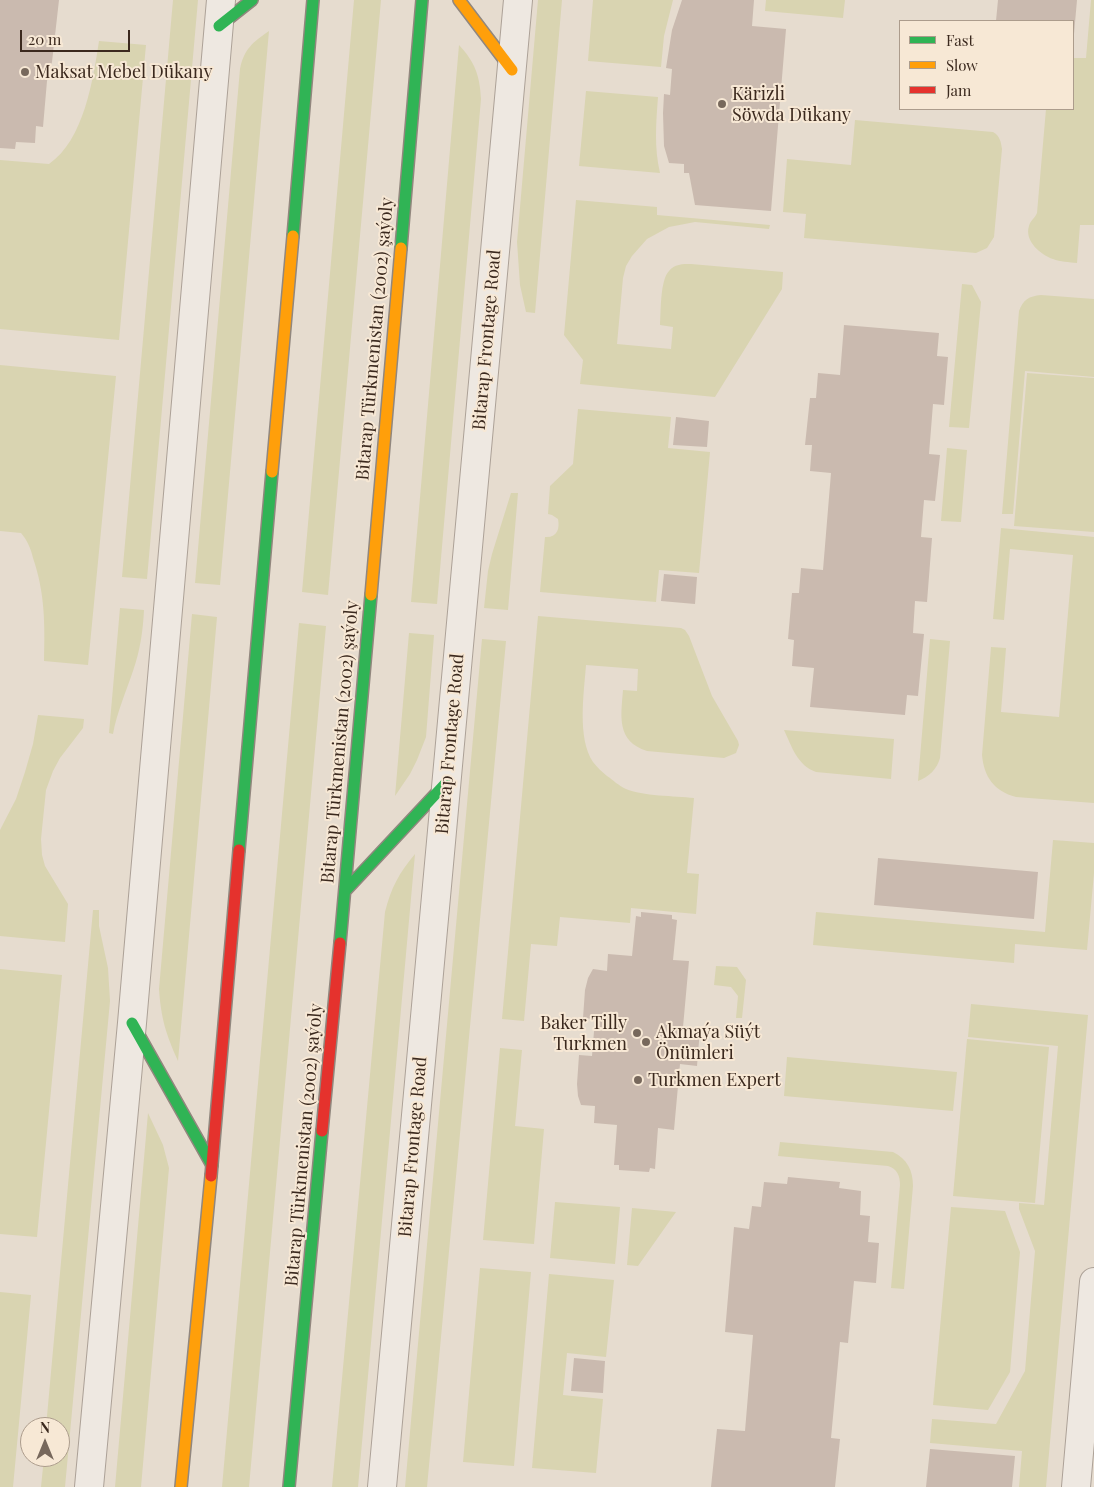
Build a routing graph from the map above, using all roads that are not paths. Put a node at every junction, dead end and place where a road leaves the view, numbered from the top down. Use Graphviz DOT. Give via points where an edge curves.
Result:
graph roads {
  1 [pos="252,0"];
  2 [pos="313,0"];
  3 [pos="422,0"];
  4 [pos="459,0"];
  5 [pos="518,0"];
  6 [pos="220,13"];
  7 [pos="512,70"];
  8 [pos="446,782"];
  9 [pos="345,891"];
  10 [pos="132,1023"];
  11 [pos="212,1165"];
  12 [pos="1094,1282"];
  13 [pos="88,1487"];
  14 [pos="181,1487"];
  15 [pos="290,1487"];
  16 [pos="382,1487"];
  17 [pos="1076,1487"];
  1 -- 6 [label="main road"];
  2 -- 11 [label="main road"];
  3 -- 9 [label="main road, Bitarap Türkmenistan (2002) şaýoly"];
  4 -- 7 [label="main road"];
  5 -- 7 [label="street, Bitarap Frontage Road"];
  6 -- 10 [label="street"];
  7 -- 8 [label="street, Bitarap Frontage Road"];
  8 -- 9 [label="main road"];
  8 -- 16 [label="street, Bitarap Frontage Road"];
  9 -- 15 [label="main road, Bitarap Türkmenistan (2002) şaýoly"];
  10 -- 11 [label="main road"];
  10 -- 13 [label="street"];
  11 -- 14 [label="main road"];
  12 -- 17 [label="street"];
}
